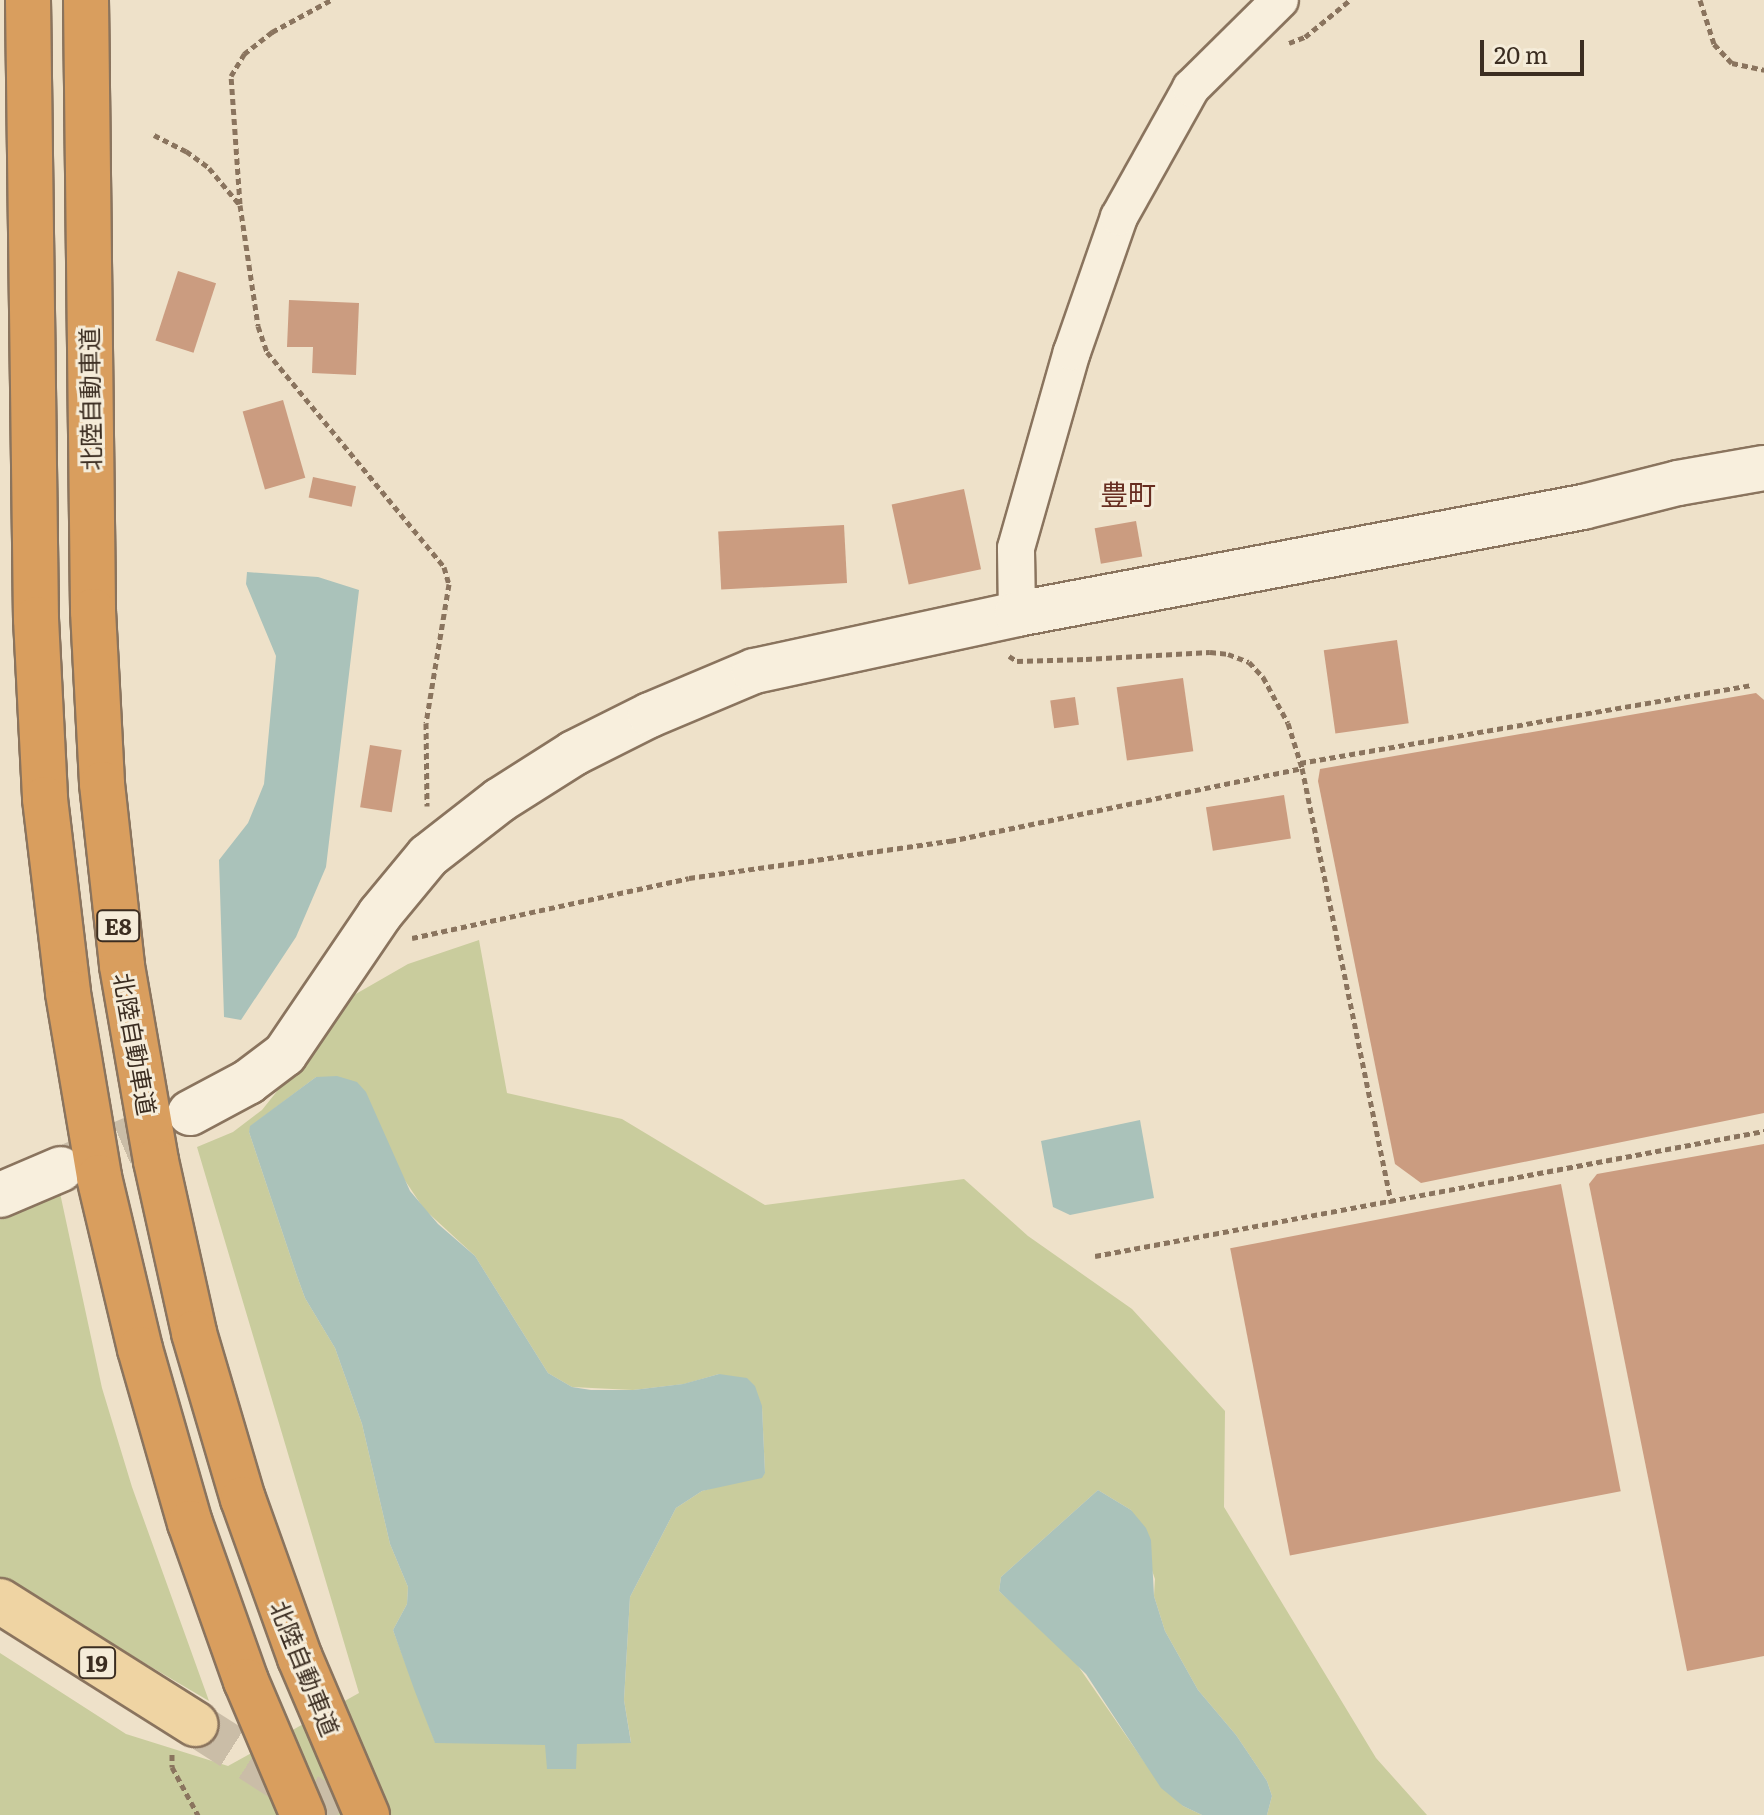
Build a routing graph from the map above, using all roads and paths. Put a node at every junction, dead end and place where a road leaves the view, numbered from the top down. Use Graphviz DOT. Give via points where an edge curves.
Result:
graph roads {
  1 [pos="28,0"];
  2 [pos="86,0"];
  3 [pos="331,0"];
  4 [pos="1280,0"];
  5 [pos="1700,0"];
  6 [pos="1764,70"];
  7 [pos="154,135"];
  8 [pos="240,205"];
  9 [pos="1764,468"];
  10 [pos="1017,614"];
  11 [pos="975,625"];
  12 [pos="1752,685"];
  13 [pos="1301,765"];
  14 [pos="428,856"];
  15 [pos="362,941"];
  16 [pos="190,1113"];
  17 [pos="1764,1131"];
  18 [pos="61,1169"];
  19 [pos="0,1195"];
  20 [pos="1391,1203"];
  21 [pos="1095,1256"];
  22 [pos="0,1601"];
  23 [pos="187,1720"];
  24 [pos="198,1815"];
  25 [pos="303,1815"];
  26 [pos="367,1815"];
  1 -- 25 [label="highway, E8" via="36,619 45,799 68,993 99,1177 140,1349 190,1523 246,1681"];
  2 -- 26 [label="highway, 北陸自動車道 / E8" via="93,611 102,784 122,966 156,1161 194,1333 300,1658"];
  3 -- 8 [label="path" via="272,32 244,54 231,76"];
  4 -- 10 [label="street" via="1191,88 1119,217 1072,352 1016,548"];
  5 -- 6 [label="path" via="1714,44 1732,63"];
  7 -- 8 [label="path" via="209,168"];
  8 -- 14 [label="path" via="258,326 267,352 444,567 449,584 426,723"];
  9 -- 10 [label="street"];
  10 -- 11 [label="street"];
  11 -- 13 [label="path" via="1017,661 1177,651 1228,654 1249,662 1275,697"];
  11 -- 14 [label="street" via="754,671 663,709 574,753 500,800"];
  12 -- 13 [label="path"];
  13 -- 15 [label="path" via="950,841 689,878 443,934"];
  13 -- 20 [label="path"];
  14 -- 15 [label="street"];
  15 -- 16 [label="street" via="285,1054 248,1082"];
  17 -- 20 [label="path"];
  18 -- 19 [label="street"];
  20 -- 21 [label="path"];
  22 -- 23 [label="main road, 19"];
  23 -- 24 [label="path" via="171,1748 172,1767"];
}
